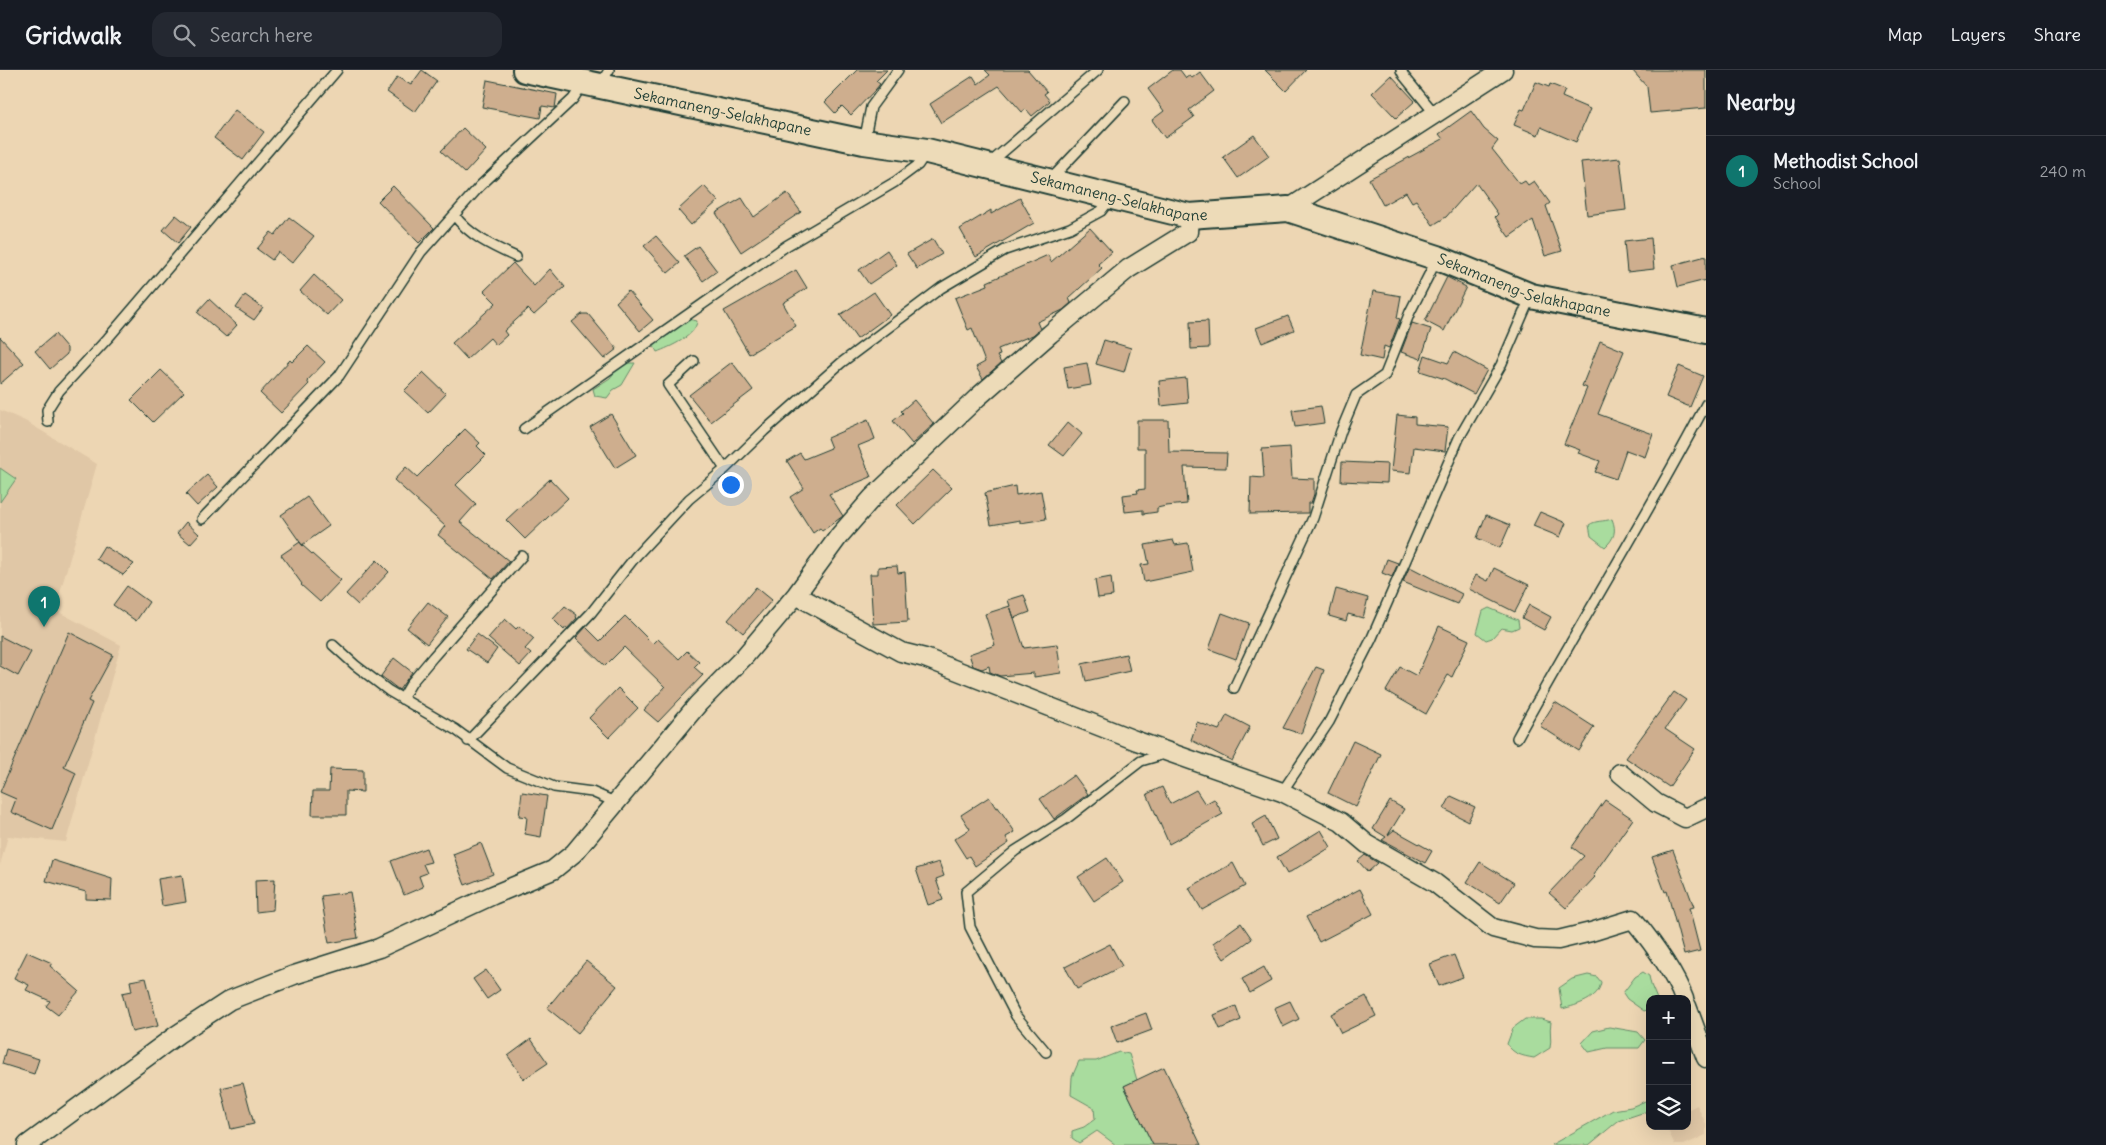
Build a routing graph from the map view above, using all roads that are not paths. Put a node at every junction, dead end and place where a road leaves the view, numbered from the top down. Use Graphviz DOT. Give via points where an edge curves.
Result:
graph roads {
  1 [pos="337,70"];
  2 [pos="524,70"];
  3 [pos="898,70"];
  4 [pos="1098,70"];
  5 [pos="1401,70"];
  6 [pos="1503,70"];
  7 [pos="598,79"];
  8 [pos="1125,101"];
  9 [pos="1435,114"];
  10 [pos="864,142"];
  11 [pos="927,151"];
  12 [pos="988,164"];
  13 [pos="1049,181"];
  14 [pos="1111,198"];
  15 [pos="1288,209"];
  16 [pos="454,215"];
  17 [pos="1190,216"];
  18 [pos="516,257"];
  19 [pos="1438,258"];
  20 [pos="1531,296"];
  21 [pos="1706,331"];
  22 [pos="694,361"];
  23 [pos="1706,404"];
  24 [pos="48,422"];
  25 [pos="524,430"];
  26 [pos="725,470"];
  27 [pos="202,519"];
  28 [pos="522,556"];
  29 [pos="796,596"];
  30 [pos="333,645"];
  31 [pos="1234,688"];
  32 [pos="402,699"];
  33 [pos="1517,738"];
  34 [pos="468,740"];
  35 [pos="1164,750"];
  36 [pos="1620,773"];
  37 [pos="1282,792"];
  38 [pos="617,803"];
  39 [pos="1706,808"];
  40 [pos="1682,995"];
  41 [pos="1691,1017"];
  42 [pos="1046,1052"];
  43 [pos="1706,1058"];
  44 [pos="27,1145"];
  1 -- 24 [label="lane" via="60,391 47,410"];
  2 -- 7 [label="street, Sekamaneng-Selakhapane"];
  3 -- 10 [label="lane" via="871,107"];
  4 -- 12 [label="lane"];
  5 -- 9 [label="lane"];
  6 -- 9 [label="street"];
  7 -- 10 [label="street, Sekamaneng-Selakhapane"];
  7 -- 16 [label="lane" via="480,186"];
  8 -- 13 [label="lane"];
  9 -- 15 [label="street"];
  10 -- 11 [label="street, Sekamaneng-Selakhapane"];
  11 -- 12 [label="street, Sekamaneng-Selakhapane"];
  11 -- 25 [label="lane" via="918,165 895,182 786,246"];
  12 -- 13 [label="street, Sekamaneng-Selakhapane"];
  13 -- 14 [label="street, Sekamaneng-Selakhapane"];
  14 -- 17 [label="street, Sekamaneng-Selakhapane"];
  14 -- 26 [label="lane" via="1101,211 1070,228 1006,250 941,288 840,363"];
  15 -- 17 [label="street, Sekamaneng-Selakhapane"];
  15 -- 19 [label="street, Sekamaneng-Selakhapane"];
  16 -- 18 [label="lane" via="487,244"];
  16 -- 27 [label="lane" via="421,252 339,376"];
  17 -- 29 [label="street" via="1188,232 1128,269 1050,334 873,497 839,536"];
  19 -- 20 [label="street, Sekamaneng-Selakhapane"];
  19 -- 31 [label="lane" via="1410,312 1385,375 1356,395 1340,431 1313,518"];
  20 -- 21 [label="street, Sekamaneng-Selakhapane"];
  20 -- 37 [label="lane" via="1501,365 1459,438 1371,640 1329,722"];
  22 -- 26 [label="lane" via="668,385"];
  23 -- 33 [label="lane"];
  26 -- 34 [label="lane" via="688,499 636,556 591,613"];
  28 -- 32 [label="lane" via="412,682"];
  29 -- 35 [label="street" via="901,652 925,658"];
  29 -- 38 [label="street" via="654,754"];
  30 -- 32 [label="lane"];
  32 -- 34 [label="lane"];
  34 -- 38 [label="lane" via="507,768 554,787 592,792"];
  35 -- 37 [label="street"];
  35 -- 42 [label="lane" via="1158,756 1141,762 1066,819 1015,851 966,892 970,927 1016,1016"];
  36 -- 39 [label="street" via="1656,803 1685,818"];
  37 -- 40 [label="street" via="1341,822 1367,844 1435,883 1493,928 1535,939 1558,940 1633,919 1651,941"];
  38 -- 44 [label="street" via="574,853 553,870 379,948 294,975 230,1000 178,1034"];
  41 -- 43 [label="street"];
}
